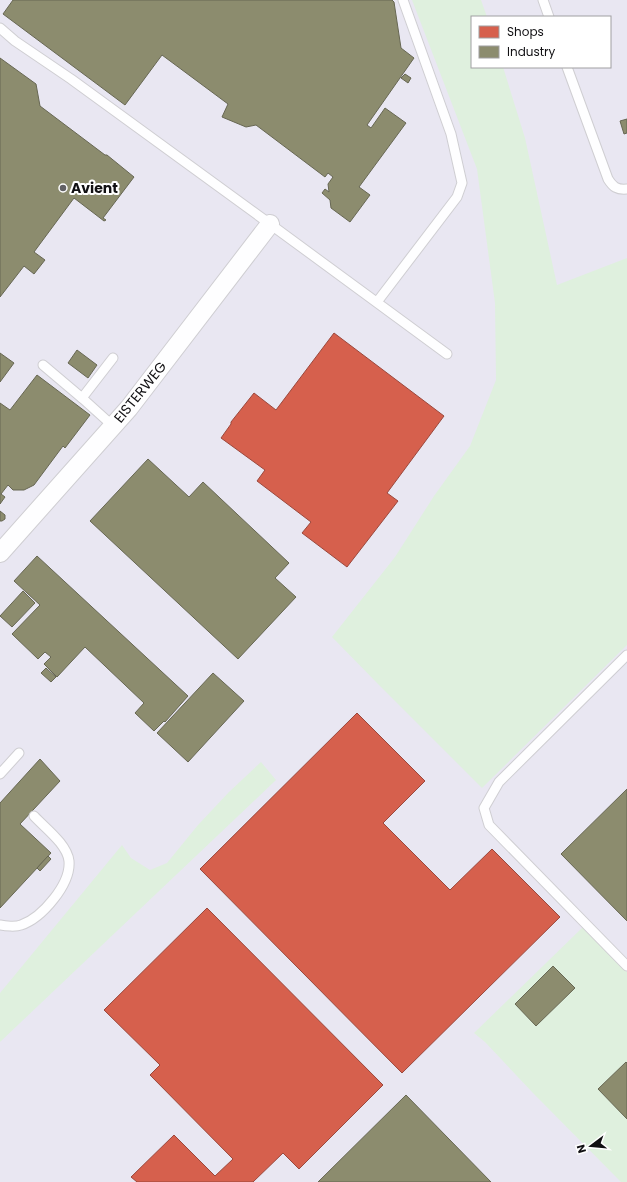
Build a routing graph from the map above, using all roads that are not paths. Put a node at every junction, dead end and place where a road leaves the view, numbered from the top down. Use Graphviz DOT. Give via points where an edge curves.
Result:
graph roads {
  1 [pos="403,0"];
  2 [pos="543,0"];
  3 [pos="549,16"];
  4 [pos="0,28"];
  5 [pos="567,68"];
  6 [pos="627,189"];
  7 [pos="270,224"];
  8 [pos="377,302"];
  9 [pos="447,354"];
  10 [pos="113,358"];
  11 [pos="43,365"];
  12 [pos="82,398"];
  13 [pos="113,426"];
  14 [pos="0,553"];
  15 [pos="627,655"];
  16 [pos="19,753"];
  17 [pos="0,774"];
  18 [pos="34,816"];
  19 [pos="0,925"];
  20 [pos="627,966"];
  1 -- 8 [label="lane" via="451,134 462,183 456,197"];
  2 -- 3 [label="lane"];
  4 -- 7 [label="lane"];
  5 -- 6 [label="lane" via="608,179 617,189"];
  7 -- 8 [label="lane"];
  7 -- 13 [label="street, EISTERWEG"];
  8 -- 9 [label="lane"];
  10 -- 12 [label="lane"];
  11 -- 12 [label="lane"];
  12 -- 13 [label="lane"];
  13 -- 14 [label="street, EISTERWEG"];
  15 -- 20 [label="lane" via="499,782 484,808 489,825"];
  16 -- 17 [label="lane"];
  18 -- 19 [label="lane" via="65,848 69,861 67,877 58,893 37,916 21,925"];
}
